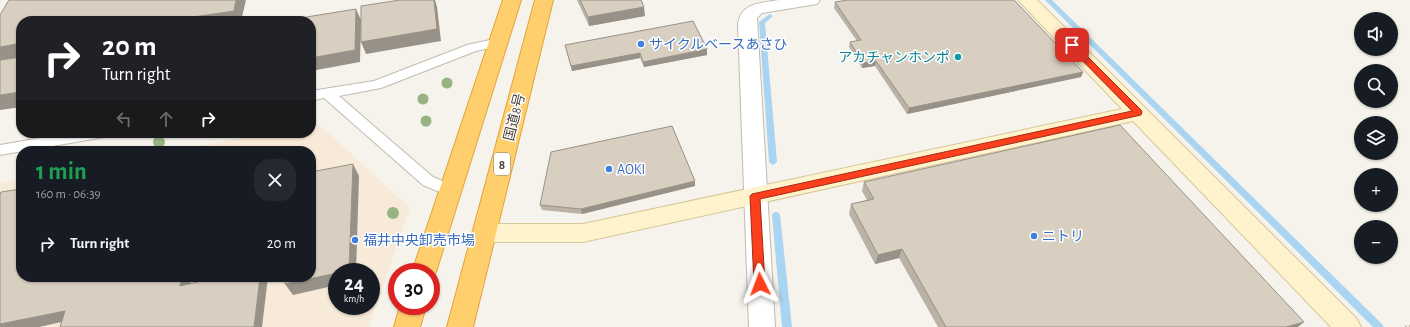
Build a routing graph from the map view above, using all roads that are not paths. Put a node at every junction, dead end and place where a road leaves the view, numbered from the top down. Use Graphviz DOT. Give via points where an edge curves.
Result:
graph roads {
  1 [pos="512,0"];
  2 [pos="544,0"];
  3 [pos="811,0"];
  4 [pos="1027,0"];
  5 [pos="499,42"];
  6 [pos="327,93"];
  7 [pos="316,95"];
  8 [pos="1138,112"];
  9 [pos="70,138"];
  10 [pos="23,146"];
  11 [pos="16,147"];
  12 [pos="0,150"];
  13 [pos="449,190"];
  14 [pos="755,196"];
  15 [pos="484,233"];
  16 [pos="427,263"];
  17 [pos="410,315"];
  18 [pos="407,327"];
  19 [pos="460,327"];
  20 [pos="762,327"];
  21 [pos="1348,327"];
  1 -- 5 [label="highway"];
  2 -- 15 [label="highway, 国道8号 / 8"];
  3 -- 14 [label="street" via="757,9 748,16"];
  4 -- 8 [label="street"];
  5 -- 6 [label="lane" via="472,48 376,85"];
  5 -- 13 [label="highway"];
  6 -- 7 [label="lane"];
  6 -- 13 [label="lane" via="428,181"];
  8 -- 14 [label="street"];
  8 -- 21 [label="street"];
  9 -- 10 [label="lane"];
  11 -- 12 [label="lane"];
  13 -- 16 [label="highway"];
  14 -- 15 [label="street" via="583,234"];
  14 -- 20 [label="street"];
  15 -- 19 [label="highway, 国道8号 / 8"];
  17 -- 18 [label="highway"];
}
